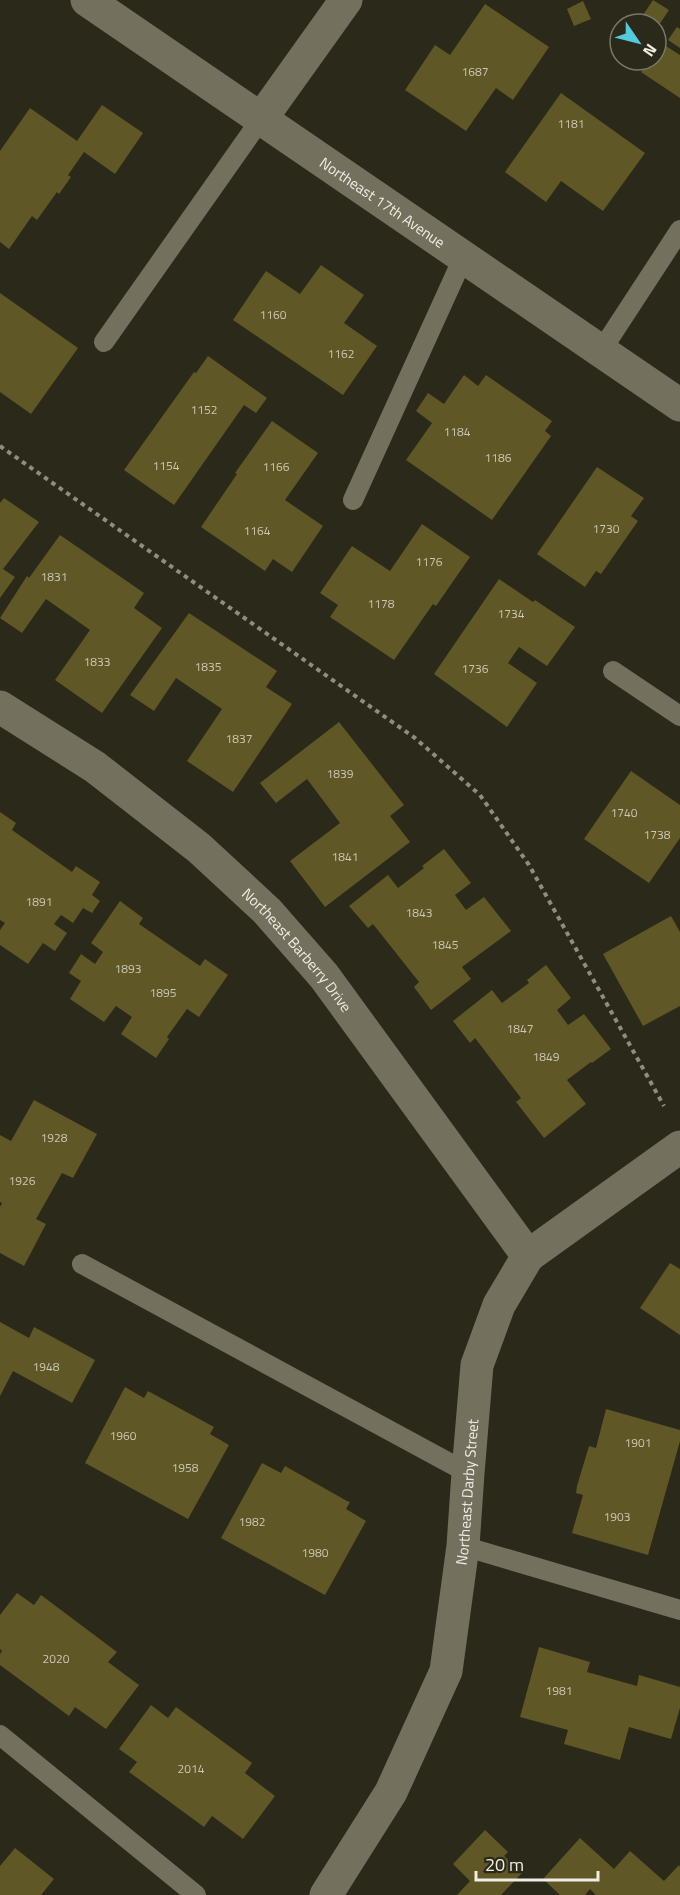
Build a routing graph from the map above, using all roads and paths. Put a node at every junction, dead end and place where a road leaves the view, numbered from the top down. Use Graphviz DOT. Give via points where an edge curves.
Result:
graph roads {
  1 [pos="87,0"];
  2 [pos="346,0"];
  3 [pos="261,119"];
  4 [pos="680,230"];
  5 [pos="463,258"];
  6 [pos="104,342"];
  7 [pos="602,351"];
  8 [pos="680,405"];
  9 [pos="0,446"];
  10 [pos="353,500"];
  11 [pos="613,671"];
  12 [pos="0,707"];
  13 [pos="680,716"];
  14 [pos="664,1106"];
  15 [pos="680,1147"];
  16 [pos="528,1256"];
  17 [pos="82,1264"];
  18 [pos="468,1473"];
  19 [pos="463,1546"];
  20 [pos="680,1610"];
  21 [pos="0,1735"];
  22 [pos="196,1895"];
  23 [pos="326,1895"];
  1 -- 3 [label="street, Northeast 17th Avenue"];
  2 -- 3 [label="street"];
  3 -- 5 [label="street, Northeast 17th Avenue"];
  3 -- 6 [label="lane"];
  4 -- 7 [label="lane"];
  5 -- 7 [label="street, Northeast 17th Avenue"];
  5 -- 10 [label="lane"];
  7 -- 8 [label="street, Northeast 17th Avenue"];
  9 -- 14 [label="path" via="415,738 480,795 529,865"];
  11 -- 13 [label="lane"];
  12 -- 16 [label="street, Northeast Barberry Drive" via="95,767 199,848 267,911 324,976"];
  15 -- 16 [label="street, Northeast Darby Street"];
  16 -- 18 [label="street, Northeast Darby Street" via="498,1305 477,1365"];
  17 -- 18 [label="lane"];
  18 -- 19 [label="street, Northeast Darby Street"];
  19 -- 20 [label="lane"];
  19 -- 23 [label="street, Northeast Darby Street" via="446,1671 391,1792"];
  21 -- 22 [label="lane"];
}
